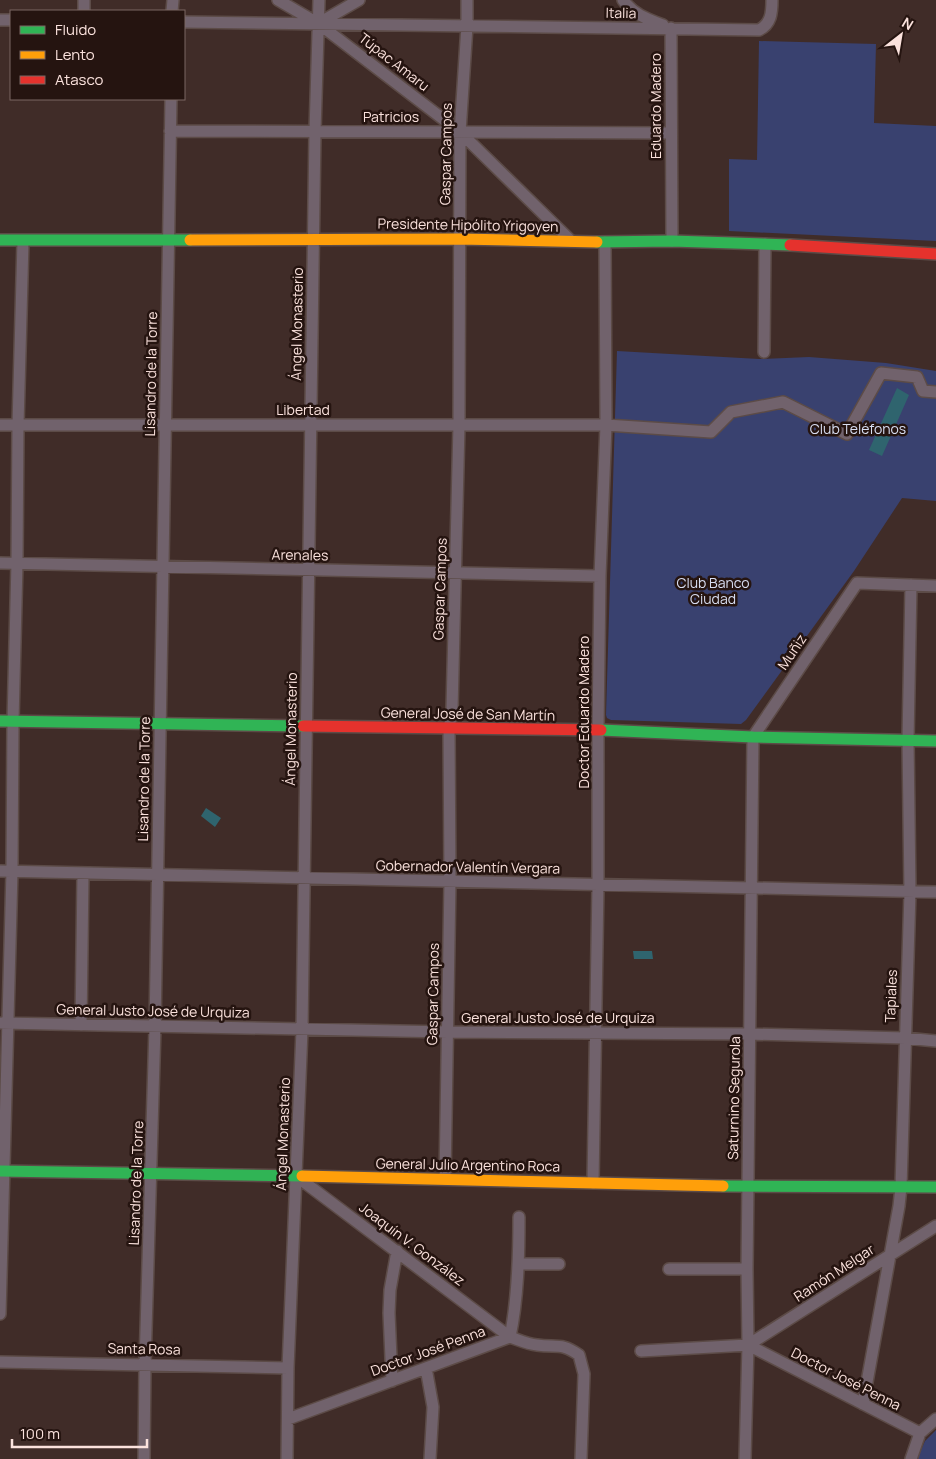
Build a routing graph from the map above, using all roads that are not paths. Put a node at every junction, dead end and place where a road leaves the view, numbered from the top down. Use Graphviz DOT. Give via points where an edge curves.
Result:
graph roads {
  1 [pos="278,0"];
  2 [pos="319,0"];
  3 [pos="359,0"];
  4 [pos="467,0"];
  5 [pos="623,0"];
  6 [pos="772,0"];
  7 [pos="185,22"];
  8 [pos="319,24"];
  9 [pos="466,26"];
  10 [pos="671,28"];
  11 [pos="171,100"];
  12 [pos="170,131"];
  13 [pos="315,131"];
  14 [pos="460,132"];
  15 [pos="671,132"];
  16 [pos="314,239"];
  17 [pos="459,239"];
  18 [pos="0,240"];
  19 [pos="23,240"];
  20 [pos="168,240"];
  21 [pos="571,241"];
  22 [pos="672,241"];
  23 [pos="604,242"];
  24 [pos="765,244"];
  25 [pos="936,254"];
  26 [pos="764,352"];
  27 [pos="936,392"];
  28 [pos="0,425"];
  29 [pos="18,425"];
  30 [pos="165,425"];
  31 [pos="311,425"];
  32 [pos="459,425"];
  33 [pos="606,425"];
  34 [pos="0,563"];
  35 [pos="17,563"];
  36 [pos="163,566"];
  37 [pos="309,570"];
  38 [pos="456,573"];
  39 [pos="600,576"];
  40 [pos="911,585"];
  41 [pos="936,586"];
  42 [pos="0,721"];
  43 [pos="13,721"];
  44 [pos="160,723"];
  45 [pos="306,727"];
  46 [pos="449,729"];
  47 [pos="598,730"];
  48 [pos="753,737"];
  49 [pos="908,740"];
  50 [pos="936,741"];
  51 [pos="6,871"];
  52 [pos="82,873"];
  53 [pos="158,875"];
  54 [pos="304,878"];
  55 [pos="450,881"];
  56 [pos="598,885"];
  57 [pos="751,888"];
  58 [pos="910,892"];
  59 [pos="936,892"];
  60 [pos="4,1023"];
  61 [pos="81,1025"];
  62 [pos="155,1027"];
  63 [pos="302,1030"];
  64 [pos="448,1032"];
  65 [pos="596,1033"];
  66 [pos="750,1034"];
  67 [pos="905,1038"];
  68 [pos="936,1041"];
  69 [pos="2,1171"];
  70 [pos="151,1174"];
  71 [pos="296,1176"];
  72 [pos="445,1179"];
  73 [pos="593,1183"];
  74 [pos="748,1187"];
  75 [pos="901,1187"];
  76 [pos="936,1187"];
  77 [pos="519,1217"];
  78 [pos="936,1226"];
  79 [pos="397,1251"];
  80 [pos="890,1255"];
  81 [pos="519,1264"];
  82 [pos="559,1264"];
  83 [pos="669,1269"];
  84 [pos="746,1269"];
  85 [pos="0,1314"];
  86 [pos="510,1337"];
  87 [pos="748,1346"];
  88 [pos="641,1351"];
  89 [pos="0,1362"];
  90 [pos="145,1364"];
  91 [pos="288,1368"];
  92 [pos="426,1368"];
  93 [pos="392,1380"];
  94 [pos="862,1404"];
  95 [pos="288,1419"];
  96 [pos="936,1419"];
  97 [pos="920,1433"];
  98 [pos="144,1459"];
  99 [pos="287,1459"];
  100 [pos="430,1459"];
  101 [pos="582,1459"];
  102 [pos="745,1459"];
  103 [pos="911,1459"];
  1 -- 8 [label="street, Túpac Amaru"];
  2 -- 8 [label="street, Ángel Monasterio"];
  3 -- 8 [label="street"];
  4 -- 9 [label="street, Gaspar Campos"];
  5 -- 10 [label="street" via="638,15"];
  6 -- 10 [label="street, Italia" via="768,22 759,30"];
  7 -- 8 [label="street, Italia"];
  8 -- 9 [label="street, Italia"];
  8 -- 13 [label="street, Ángel Monasterio"];
  8 -- 14 [label="street, Túpac Amaru"];
  9 -- 10 [label="street, Italia"];
  9 -- 14 [label="street, Gaspar Campos"];
  10 -- 15 [label="street, Eduardo Madero"];
  11 -- 12 [label="street, Lisandro de la Torre"];
  12 -- 13 [label="street, Patricios"];
  12 -- 20 [label="street, Lisandro de la Torre"];
  13 -- 14 [label="street, Patricios"];
  13 -- 16 [label="street, Ángel Monasterio"];
  14 -- 15 [label="street, Patricios"];
  14 -- 17 [label="street, Gaspar Campos"];
  14 -- 21 [label="street, Túpac Amaru"];
  15 -- 22 [label="street, Eduardo Madero"];
  16 -- 17 [label="street, Presidente Hipólito Yrigoyen"];
  16 -- 20 [label="street, Presidente Hipólito Yrigoyen"];
  16 -- 31 [label="street, Ángel Monasterio"];
  17 -- 21 [label="street, Presidente Hipólito Yrigoyen"];
  17 -- 32 [label="street, Gaspar Campos"];
  18 -- 19 [label="street, Presidente Hipólito Yrigoyen"];
  19 -- 20 [label="street, Presidente Hipólito Yrigoyen"];
  19 -- 29 [label="street"];
  20 -- 30 [label="street, Lisandro de la Torre"];
  21 -- 23 [label="street, Presidente Hipólito Yrigoyen"];
  22 -- 23 [label="street, Presidente Hipólito Yrigoyen"];
  22 -- 24 [label="street, Presidente Hipólito Yrigoyen"];
  23 -- 33 [label="street, Doctor Eduardo Madero"];
  24 -- 25 [label="street, Presidente Hipólito Yrigoyen"];
  24 -- 26 [label="street"];
  27 -- 33 [label="street, Libertad" via="923,391 917,376 881,373 847,434 783,402 731,412 711,432"];
  28 -- 29 [label="street, Libertad"];
  29 -- 30 [label="street, Libertad"];
  29 -- 35 [label="street"];
  30 -- 31 [label="street, Libertad"];
  30 -- 36 [label="street, Lisandro de la Torre"];
  31 -- 32 [label="street, Libertad"];
  31 -- 37 [label="street, Ángel Monasterio"];
  32 -- 33 [label="street, Libertad"];
  32 -- 38 [label="street, Gaspar Campos"];
  33 -- 39 [label="street, Doctor Eduardo Madero"];
  34 -- 35 [label="street, Arenales"];
  35 -- 36 [label="street, Arenales"];
  35 -- 43 [label="street"];
  36 -- 37 [label="street, Arenales"];
  36 -- 44 [label="street, Lisandro de la Torre"];
  37 -- 38 [label="street, Arenales"];
  37 -- 45 [label="street, Ángel Monasterio"];
  38 -- 39 [label="street, Arenales"];
  38 -- 46 [label="street, Gaspar Campos"];
  39 -- 47 [label="street, Doctor Eduardo Madero"];
  40 -- 41 [label="street"];
  40 -- 48 [label="street, Muñiz" via="857,583"];
  40 -- 49 [label="street, Tapiales"];
  42 -- 43 [label="street, General José de San Martín"];
  43 -- 44 [label="street, General José de San Martín"];
  43 -- 51 [label="street"];
  44 -- 45 [label="street, General José de San Martín"];
  44 -- 53 [label="street, Lisandro de la Torre"];
  45 -- 46 [label="street, General José de San Martín"];
  45 -- 54 [label="street, Ángel Monasterio"];
  46 -- 47 [label="street, General José de San Martín"];
  46 -- 55 [label="street, Gaspar Campos"];
  47 -- 48 [label="street, General José de San Martín"];
  47 -- 56 [label="street, Doctor Eduardo Madero"];
  48 -- 49 [label="street, General José de San Martín"];
  48 -- 57 [label="street, Saturnino Segurola"];
  49 -- 50 [label="street, General José de San Martín"];
  49 -- 58 [label="street, Tapiales"];
  51 -- 52 [label="street, Gobernador Valentín Vergara"];
  51 -- 60 [label="street"];
  52 -- 53 [label="street, Gobernador Valentín Vergara"];
  52 -- 61 [label="street"];
  53 -- 54 [label="street, Gobernador Valentín Vergara"];
  53 -- 62 [label="street, Lisandro de la Torre"];
  54 -- 55 [label="street, Gobernador Valentín Vergara"];
  54 -- 63 [label="street, Ángel Monasterio"];
  55 -- 56 [label="street, Gobernador Valentín Vergara"];
  55 -- 64 [label="street, Gaspar Campos"];
  56 -- 57 [label="street, Gobernador Valentín Vergara"];
  56 -- 65 [label="street, Doctor Eduardo Madero"];
  57 -- 58 [label="street, Gobernador Valentín Vergara"];
  57 -- 66 [label="street, Saturnino Segurola"];
  58 -- 59 [label="street, Gobernador Valentín Vergara"];
  58 -- 67 [label="street, Tapiales"];
  60 -- 61 [label="street, General Justo José de Urquiza"];
  60 -- 69 [label="street"];
  61 -- 62 [label="street, General Justo José de Urquiza"];
  62 -- 63 [label="street, General Justo José de Urquiza"];
  62 -- 70 [label="street, Lisandro de la Torre"];
  63 -- 64 [label="street, General Justo José de Urquiza"];
  63 -- 71 [label="street, Ángel Monasterio"];
  64 -- 65 [label="street, General Justo José de Urquiza"];
  64 -- 72 [label="street, Gaspar Campos"];
  65 -- 66 [label="street, General Justo José de Urquiza"];
  65 -- 73 [label="street, Doctor Eduardo Madero"];
  66 -- 67 [label="street, General Justo José de Urquiza"];
  66 -- 74 [label="street, Saturnino Segurola"];
  67 -- 68 [label="street, General Justo José de Urquiza"];
  67 -- 75 [label="street, Tapiales"];
  69 -- 70 [label="street, General Julio Argentino Roca"];
  69 -- 85 [label="street"];
  70 -- 71 [label="street, General Julio Argentino Roca"];
  70 -- 90 [label="street, Lisandro de la Torre"];
  71 -- 72 [label="street, General Julio Argentino Roca"];
  71 -- 79 [label="street, Joaquín V. González"];
  71 -- 91 [label="street, Ángel Monasterio"];
  72 -- 73 [label="street, General Julio Argentino Roca"];
  73 -- 74 [label="street, General Julio Argentino Roca"];
  74 -- 75 [label="street, General Julio Argentino Roca"];
  74 -- 84 [label="street, Saturnino Segurola"];
  75 -- 76 [label="street, General Julio Argentino Roca"];
  75 -- 80 [label="street, Tapiales"];
  77 -- 81 [label="street"];
  78 -- 80 [label="street, Ramón Melgar"];
  79 -- 86 [label="street, Joaquín V. González"];
  79 -- 93 [label="street" via="390,1290"];
  80 -- 87 [label="street, Ramón Melgar"];
  80 -- 94 [label="street, Tapiales"];
  81 -- 82 [label="street"];
  81 -- 86 [label="street"];
  83 -- 84 [label="street"];
  84 -- 87 [label="street, Saturnino Segurola"];
  86 -- 92 [label="street, Doctor José Penna"];
  86 -- 101 [label="street" via="535,1345 564,1347 578,1355 584,1374"];
  87 -- 88 [label="street, Doctor José Penna"];
  87 -- 94 [label="street, Doctor José Penna"];
  87 -- 102 [label="street, Saturnino Segurola"];
  89 -- 90 [label="street, Santa Rosa"];
  90 -- 91 [label="street, Santa Rosa"];
  90 -- 98 [label="street, Lisandro de la Torre"];
  91 -- 95 [label="street, Ángel Monasterio"];
  92 -- 93 [label="street, Doctor José Penna"];
  92 -- 100 [label="street" via="433,1407"];
  93 -- 95 [label="street, Doctor José Penna"];
  94 -- 97 [label="street, Doctor José Penna"];
  95 -- 99 [label="street, Ángel Monasterio"];
  96 -- 97 [label="street"];
  97 -- 103 [label="street"];
}
